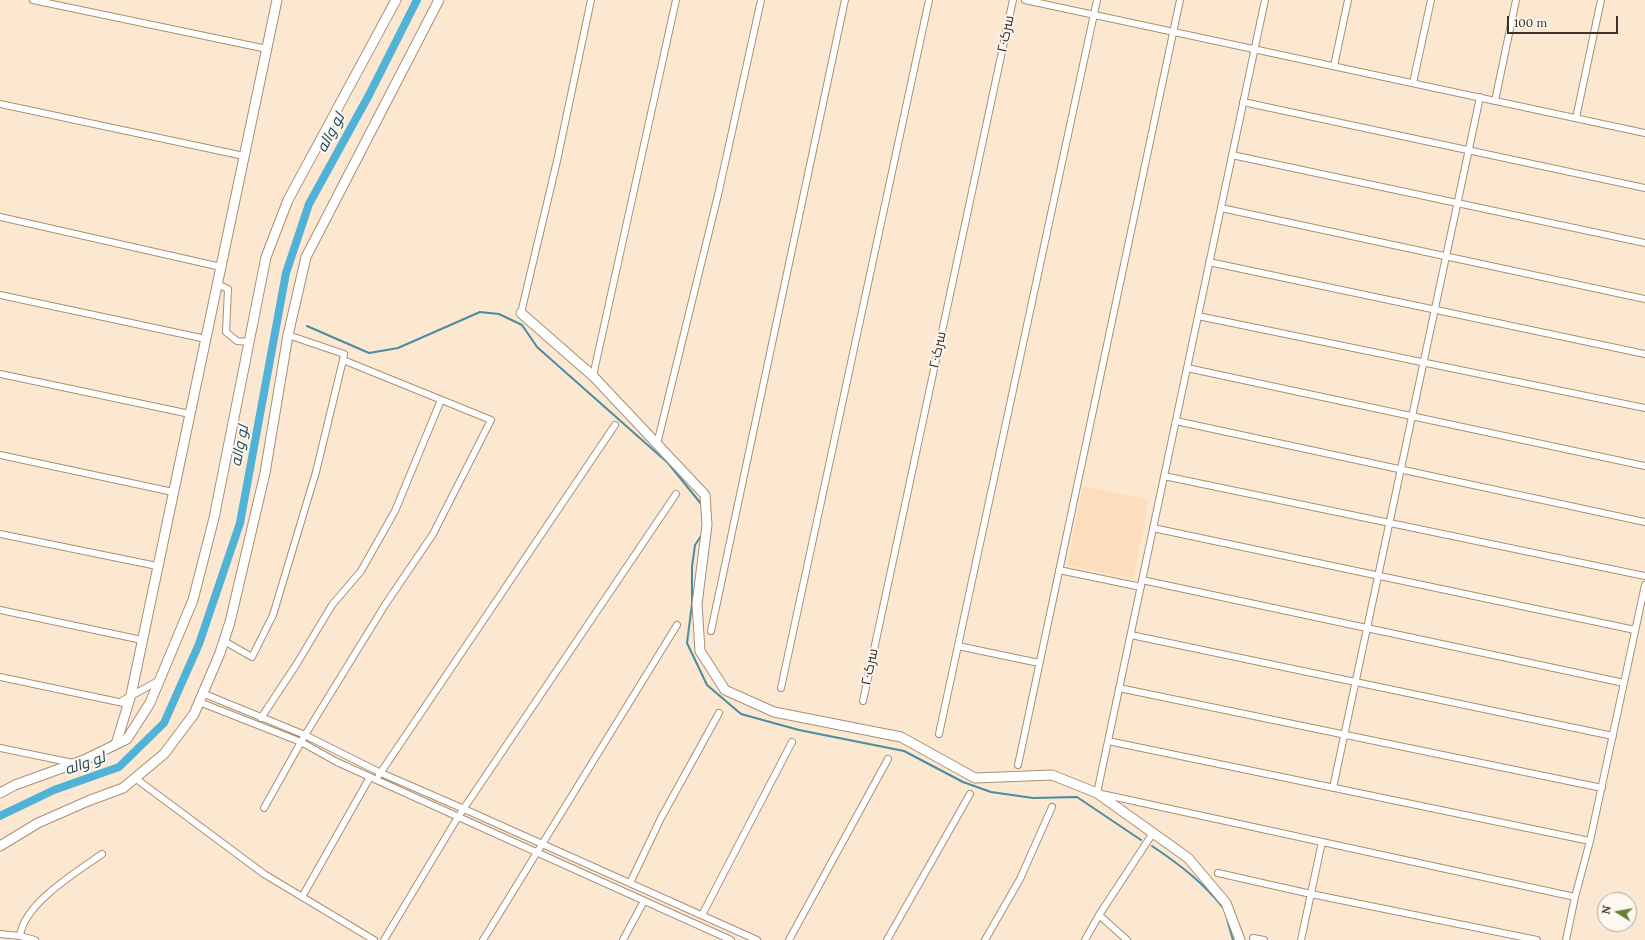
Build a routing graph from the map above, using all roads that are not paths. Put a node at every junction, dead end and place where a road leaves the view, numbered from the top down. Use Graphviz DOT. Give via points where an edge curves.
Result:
graph roads {
  1 [pos="33,0"];
  2 [pos="277,0"];
  3 [pos="396,0"];
  4 [pos="439,0"];
  5 [pos="591,0"];
  6 [pos="676,0"];
  7 [pos="761,0"];
  8 [pos="845,0"];
  9 [pos="929,0"];
  10 [pos="1013,0"];
  11 [pos="1025,0"];
  12 [pos="1097,0"];
  13 [pos="1180,0"];
  14 [pos="1265,0"];
  15 [pos="1348,0"];
  16 [pos="1431,0"];
  17 [pos="1516,0"];
  18 [pos="1601,0"];
  19 [pos="1094,15"];
  20 [pos="1172,31"];
  21 [pos="267,49"];
  22 [pos="1254,49"];
  23 [pos="1334,66"];
  24 [pos="1413,83"];
  25 [pos="1480,98"];
  26 [pos="1495,101"];
  27 [pos="1243,102"];
  28 [pos="0,104"];
  29 [pos="1576,118"];
  30 [pos="1645,133"];
  31 [pos="1469,150"];
  32 [pos="1232,155"];
  33 [pos="244,156"];
  34 [pos="1645,188"];
  35 [pos="1457,203"];
  36 [pos="1221,208"];
  37 [pos="0,218"];
  38 [pos="1645,243"];
  39 [pos="1446,256"];
  40 [pos="1209,262"];
  41 [pos="221,267"];
  42 [pos="217,284"];
  43 [pos="0,296"];
  44 [pos="1645,299"];
  45 [pos="1435,310"];
  46 [pos="521,313"];
  47 [pos="1198,316"];
  48 [pos="288,335"];
  49 [pos="206,339"];
  50 [pos="249,342"];
  51 [pos="1645,354"];
  52 [pos="342,360"];
  53 [pos="1424,362"];
  54 [pos="1187,368"];
  55 [pos="0,374"];
  56 [pos="593,376"];
  57 [pos="441,400"];
  58 [pos="1645,408"];
  59 [pos="190,414"];
  60 [pos="1412,416"];
  61 [pos="1176,421"];
  62 [pos="615,424"];
  63 [pos="657,444"];
  64 [pos="0,455"];
  65 [pos="1645,466"];
  66 [pos="1401,470"];
  67 [pos="1164,476"];
  68 [pos="173,492"];
  69 [pos="676,494"];
  70 [pos="1645,522"];
  71 [pos="1390,523"];
  72 [pos="1153,528"];
  73 [pos="0,534"];
  74 [pos="158,566"];
  75 [pos="1059,570"];
  76 [pos="1378,575"];
  77 [pos="1645,576"];
  78 [pos="1142,580"];
  79 [pos="1645,585"];
  80 [pos="1141,587"];
  81 [pos="0,610"];
  82 [pos="677,625"];
  83 [pos="1367,628"];
  84 [pos="1635,630"];
  85 [pos="711,631"];
  86 [pos="1131,634"];
  87 [pos="142,640"];
  88 [pos="224,641"];
  89 [pos="958,646"];
  90 [pos="1040,663"];
  91 [pos="0,677"];
  92 [pos="160,680"];
  93 [pos="1356,682"];
  94 [pos="1624,683"];
  95 [pos="781,688"];
  96 [pos="1119,688"];
  97 [pos="201,698"];
  98 [pos="126,700"];
  99 [pos="863,701"];
  100 [pos="719,713"];
  101 [pos="261,718"];
  102 [pos="939,734"];
  103 [pos="305,735"];
  104 [pos="1345,735"];
  105 [pos="1613,736"];
  106 [pos="1108,741"];
  107 [pos="301,742"];
  108 [pos="792,742"];
  109 [pos="116,744"];
  110 [pos="0,748"];
  111 [pos="888,759"];
  112 [pos="74,764"];
  113 [pos="1018,765"];
  114 [pos="381,773"];
  115 [pos="370,777"];
  116 [pos="135,778"];
  117 [pos="376,780"];
  118 [pos="1334,788"];
  119 [pos="1602,788"];
  120 [pos="0,793"];
  121 [pos="1097,793"];
  122 [pos="970,794"];
  123 [pos="1052,807"];
  124 [pos="264,808"];
  125 [pos="464,809"];
  126 [pos="458,817"];
  127 [pos="1153,833"];
  128 [pos="1322,842"];
  129 [pos="1590,842"];
  130 [pos="542,844"];
  131 [pos="0,846"];
  132 [pos="537,852"];
  133 [pos="102,854"];
  134 [pos="1218,873"];
  135 [pos="630,883"];
  136 [pos="1311,894"];
  137 [pos="302,897"];
  138 [pos="1575,898"];
  139 [pos="644,901"];
  140 [pos="702,915"];
  141 [pos="1099,915"];
  142 [pos="0,934"];
  143 [pos="20,936"];
  144 [pos="1253,938"];
  145 [pos="35,940"];
  146 [pos="374,940"];
  147 [pos="384,940"];
  148 [pos="483,940"];
  149 [pos="623,940"];
  150 [pos="731,940"];
  151 [pos="757,940"];
  152 [pos="789,940"];
  153 [pos="887,940"];
  154 [pos="985,940"];
  155 [pos="1085,940"];
  156 [pos="1128,940"];
  157 [pos="1240,940"];
  158 [pos="1264,940"];
  159 [pos="1301,940"];
  160 [pos="1537,940"];
  161 [pos="1566,940"];
  1 -- 21 [label="street"];
  2 -- 21 [label="street"];
  3 -- 50 [label="street" via="288,200 266,257"];
  4 -- 48 [label="street" via="306,257"];
  5 -- 46 [label="street"];
  6 -- 56 [label="street"];
  7 -- 63 [label="street" via="718,195"];
  8 -- 85 [label="street"];
  9 -- 95 [label="street"];
  10 -- 99 [label="street, سرک۲۰"];
  11 -- 19 [label="street"];
  12 -- 19 [label="street"];
  13 -- 20 [label="street"];
  14 -- 22 [label="street"];
  15 -- 23 [label="street"];
  16 -- 24 [label="street"];
  17 -- 26 [label="street"];
  18 -- 29 [label="street"];
  19 -- 20 [label="street"];
  19 -- 89 [label="street"];
  20 -- 22 [label="street"];
  20 -- 75 [label="street"];
  21 -- 33 [label="street"];
  22 -- 23 [label="street"];
  22 -- 27 [label="street"];
  23 -- 24 [label="street"];
  24 -- 25 [label="street"];
  25 -- 26 [label="street"];
  25 -- 31 [label="street"];
  26 -- 29 [label="street"];
  27 -- 31 [label="street"];
  27 -- 32 [label="street"];
  28 -- 33 [label="street"];
  29 -- 30 [label="street"];
  31 -- 34 [label="street"];
  31 -- 35 [label="street"];
  32 -- 35 [label="street"];
  32 -- 36 [label="street"];
  33 -- 41 [label="street"];
  35 -- 38 [label="street"];
  35 -- 39 [label="street"];
  36 -- 39 [label="street"];
  36 -- 40 [label="street"];
  37 -- 41 [label="street"];
  39 -- 44 [label="street"];
  39 -- 45 [label="street"];
  40 -- 45 [label="street"];
  40 -- 47 [label="street"];
  41 -- 42 [label="street"];
  42 -- 49 [label="street"];
  42 -- 50 [label="street" via="228,289 226,332 237,341"];
  43 -- 49 [label="street"];
  45 -- 51 [label="street"];
  45 -- 53 [label="street"];
  46 -- 56 [label="street"];
  47 -- 53 [label="street"];
  47 -- 54 [label="street"];
  48 -- 52 [label="street" via="344,354"];
  48 -- 88 [label="street" via="265,473"];
  49 -- 59 [label="street"];
  50 -- 92 [label="street" via="214,518 193,600"];
  52 -- 57 [label="street"];
  52 -- 88 [label="street" via="316,472 274,615 252,657"];
  53 -- 58 [label="street"];
  53 -- 60 [label="street"];
  54 -- 60 [label="street"];
  54 -- 61 [label="street"];
  55 -- 59 [label="street"];
  56 -- 63 [label="street"];
  57 -- 101 [label="street" via="392,518 361,571 332,605"];
  57 -- 103 [label="street" via="491,420 433,534 385,605"];
  59 -- 68 [label="street"];
  60 -- 65 [label="street"];
  60 -- 66 [label="street"];
  61 -- 66 [label="street"];
  61 -- 67 [label="street"];
  62 -- 114 [label="street"];
  63 -- 121 [label="street" via="705,496 707,525 697,604 700,651 726,690 774,712 901,737 975,778 1052,775"];
  64 -- 68 [label="street"];
  66 -- 70 [label="street"];
  66 -- 71 [label="street"];
  67 -- 71 [label="street"];
  67 -- 72 [label="street"];
  68 -- 74 [label="street"];
  69 -- 125 [label="street"];
  71 -- 76 [label="street"];
  71 -- 77 [label="street"];
  72 -- 76 [label="street"];
  72 -- 78 [label="street"];
  73 -- 74 [label="street"];
  74 -- 87 [label="street"];
  75 -- 80 [label="street"];
  75 -- 90 [label="street"];
  76 -- 83 [label="street"];
  76 -- 84 [label="street"];
  78 -- 80 [label="street"];
  78 -- 83 [label="street"];
  79 -- 84 [label="street"];
  80 -- 86 [label="street"];
  81 -- 87 [label="street"];
  82 -- 130 [label="street"];
  83 -- 93 [label="street"];
  83 -- 94 [label="street"];
  84 -- 94 [label="street"];
  86 -- 93 [label="street"];
  86 -- 96 [label="street"];
  87 -- 98 [label="street"];
  88 -- 97 [label="street"];
  89 -- 90 [label="street"];
  89 -- 102 [label="street"];
  90 -- 113 [label="street"];
  91 -- 98 [label="street"];
  92 -- 98 [label="street"];
  92 -- 109 [label="street" via="150,703 127,739"];
  93 -- 104 [label="street"];
  93 -- 105 [label="street"];
  94 -- 105 [label="street"];
  96 -- 104 [label="street"];
  96 -- 106 [label="street"];
  97 -- 101 [label="street"];
  97 -- 107 [label="street"];
  97 -- 116 [label="street" via="194,714 164,754"];
  98 -- 109 [label="street"];
  100 -- 135 [label="street" via="661,818"];
  101 -- 103 [label="street"];
  103 -- 107 [label="street"];
  103 -- 114 [label="street"];
  104 -- 118 [label="street"];
  104 -- 119 [label="street"];
  105 -- 119 [label="street"];
  106 -- 118 [label="street"];
  106 -- 121 [label="street"];
  107 -- 115 [label="street"];
  107 -- 124 [label="street"];
  108 -- 140 [label="street"];
  109 -- 112 [label="street"];
  110 -- 112 [label="street"];
  111 -- 152 [label="street"];
  112 -- 120 [label="street"];
  114 -- 117 [label="street"];
  114 -- 125 [label="street"];
  115 -- 117 [label="street"];
  115 -- 137 [label="street"];
  116 -- 131 [label="street" via="123,788 38,823"];
  116 -- 137 [label="street" via="264,874"];
  117 -- 126 [label="street"];
  118 -- 129 [label="street"];
  119 -- 129 [label="street"];
  121 -- 127 [label="street"];
  121 -- 128 [label="street"];
  122 -- 153 [label="street"];
  123 -- 154 [label="street" via="1020,879"];
  125 -- 126 [label="street"];
  125 -- 130 [label="street"];
  126 -- 132 [label="street"];
  126 -- 147 [label="street"];
  127 -- 141 [label="street"];
  127 -- 157 [label="street" via="1188,858 1226,903"];
  128 -- 136 [label="street"];
  128 -- 138 [label="street"];
  129 -- 138 [label="street"];
  130 -- 132 [label="street"];
  130 -- 135 [label="street"];
  132 -- 139 [label="street"];
  132 -- 148 [label="street"];
  133 -- 143 [label="street" via="37,904 21,927"];
  134 -- 136 [label="street"];
  135 -- 140 [label="street"];
  136 -- 159 [label="street"];
  136 -- 160 [label="street"];
  137 -- 146 [label="street"];
  138 -- 161 [label="street"];
  139 -- 149 [label="street"];
  139 -- 150 [label="street"];
  140 -- 151 [label="street"];
  141 -- 155 [label="street"];
  141 -- 156 [label="street"];
  142 -- 143 [label="street"];
  143 -- 145 [label="street"];
  144 -- 158 [label="street"];
}
